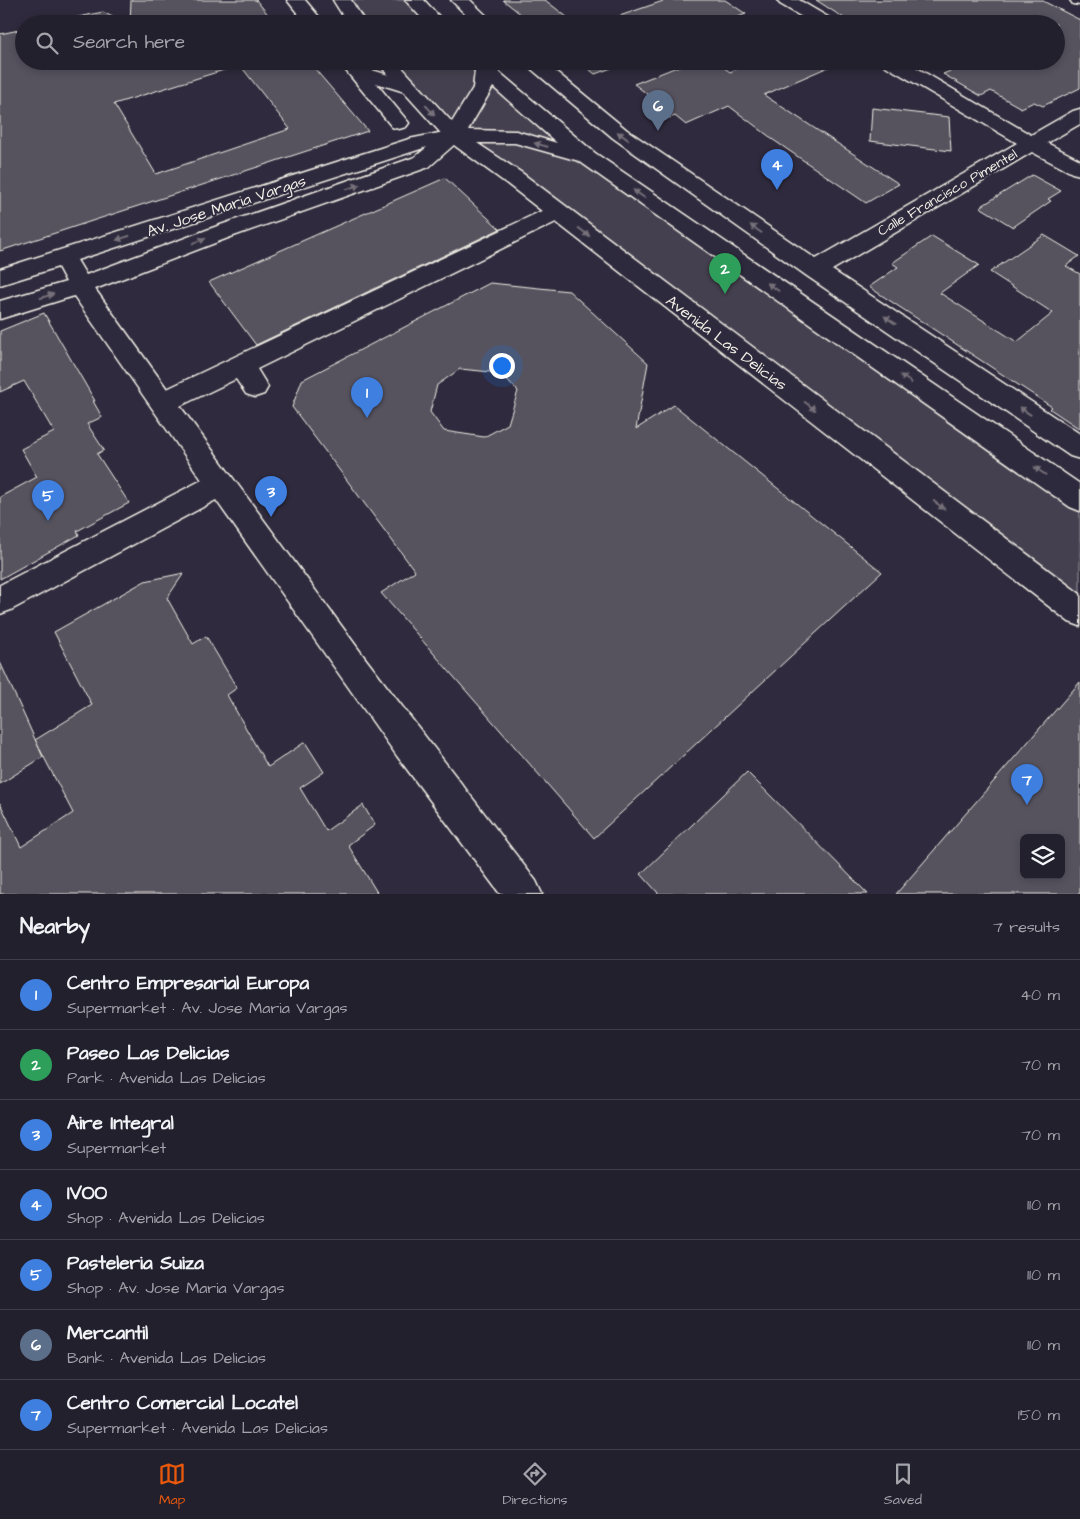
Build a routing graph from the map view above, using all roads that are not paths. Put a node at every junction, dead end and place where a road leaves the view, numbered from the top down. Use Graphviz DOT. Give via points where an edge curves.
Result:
graph roads {
  1 [pos="296,0"];
  2 [pos="342,0"];
  3 [pos="414,0"];
  4 [pos="460,0"];
  5 [pos="786,0"];
  6 [pos="308,15"];
  7 [pos="351,15"];
  8 [pos="428,15"];
  9 [pos="476,15"];
  10 [pos="811,15"];
  11 [pos="355,70"];
  12 [pos="363,70"];
  13 [pos="393,70"];
  14 [pos="480,70"];
  15 [pos="484,70"];
  16 [pos="542,70"];
  17 [pos="906,70"];
  18 [pos="408,87"];
  19 [pos="1080,115"];
  20 [pos="399,123"];
  21 [pos="454,136"];
  22 [pos="1031,143"];
  23 [pos="588,158"];
  24 [pos="1080,168"];
  25 [pos="558,212"];
  26 [pos="64,257"];
  27 [pos="815,270"];
  28 [pos="0,277"];
  29 [pos="80,286"];
  30 [pos="0,310"];
  31 [pos="241,365"];
  32 [pos="255,387"];
  33 [pos="163,403"];
  34 [pos="1080,448"];
  35 [pos="220,484"];
  36 [pos="1080,499"];
  37 [pos="0,600"];
  38 [pos="1080,612"];
  39 [pos="523,894"];
  1 -- 6 [label="street"];
  2 -- 7 [label="street"];
  3 -- 8 [label="street"];
  4 -- 9 [label="street"];
  5 -- 10 [label="street"];
  11 -- 20 [label="street"];
  12 -- 18 [label="street"];
  13 -- 18 [label="street, Avenida Las Delicias"];
  14 -- 21 [label="street" via="484,88"];
  15 -- 23 [label="street"];
  27 -- 16 [label="street, one-way" via="620,134"];
  17 -- 22 [label="street"];
  18 -- 21 [label="street, Avenida Las Delicias, one-way"];
  19 -- 22 [label="street, Calle Francisco Pimentel"];
  23 -- 21 [label="street, Av. Jose Maria Vargas, one-way" via="516,137"];
  21 -- 25 [label="street, Avenida Las Delicias"];
  21 -- 26 [label="street, Av. Jose Maria Vargas, one-way" via="416,143"];
  29 -- 21 [label="street, one-way" via="422,162"];
  22 -- 24 [label="street"];
  22 -- 27 [label="street, Calle Francisco Pimentel"];
  36 -- 23 [label="street, one-way"];
  25 -- 31 [label="street"];
  25 -- 38 [label="street, Avenida Las Delicias, one-way"];
  26 -- 28 [label="street, Av. Jose Maria Vargas"];
  26 -- 29 [label="street"];
  34 -- 27 [label="street, one-way"];
  30 -- 29 [label="street, one-way"];
  29 -- 33 [label="street"];
  31 -- 32 [label="street"];
  31 -- 33 [label="street"];
  33 -- 35 [label="street"];
  35 -- 37 [label="street"];
  35 -- 39 [label="street" via="430,775"];
}
